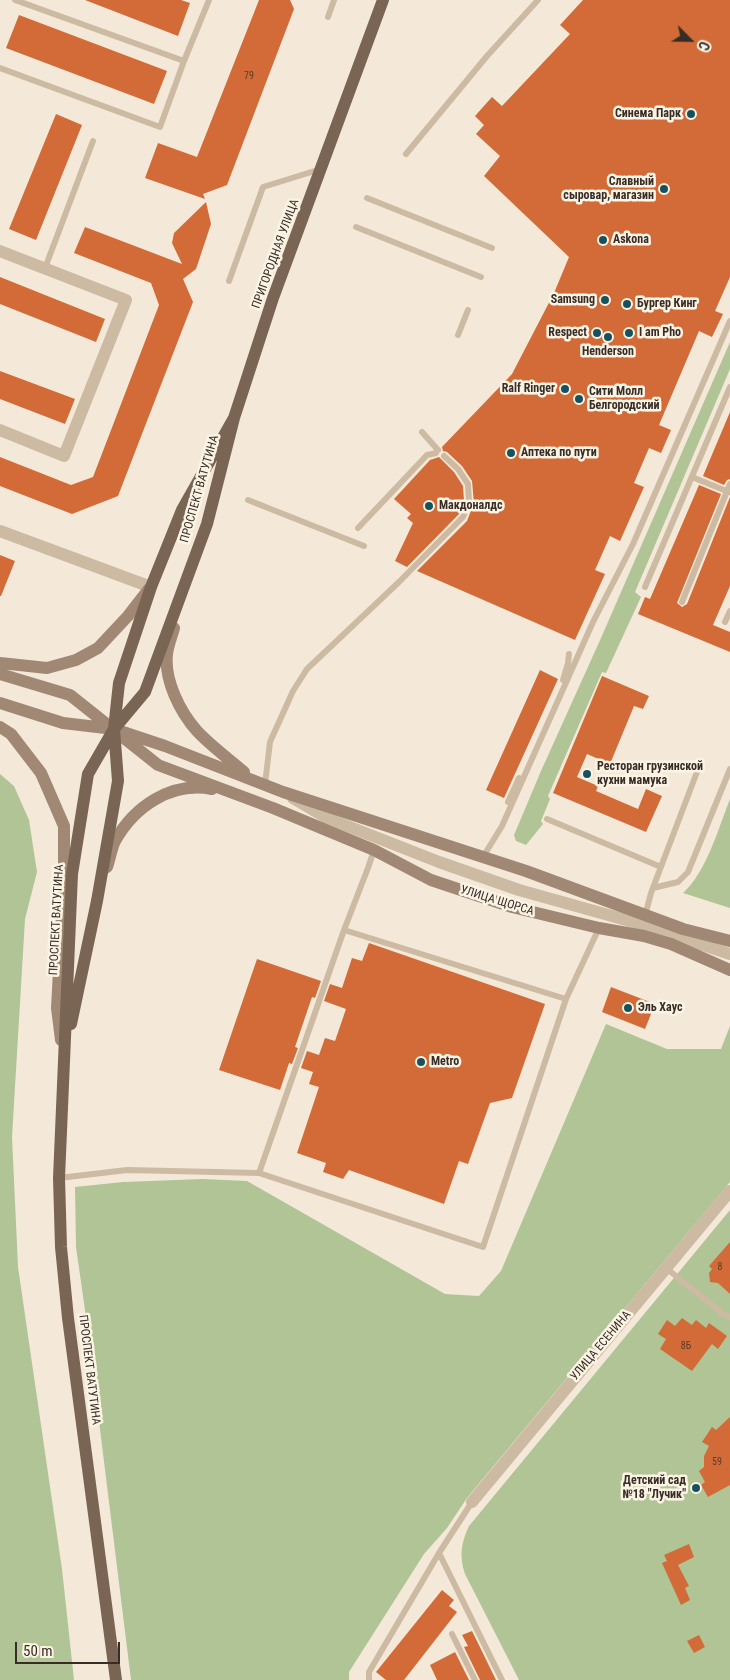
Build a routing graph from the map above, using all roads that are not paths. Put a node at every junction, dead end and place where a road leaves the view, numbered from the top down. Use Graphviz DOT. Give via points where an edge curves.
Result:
graph roads {
  1 [pos="14,0"];
  2 [pos="209,0"];
  3 [pos="334,0"];
  4 [pos="383,0"];
  5 [pos="538,0"];
  6 [pos="328,17"];
  7 [pos="184,61"];
  8 [pos="0,68"];
  9 [pos="94,141"];
  10 [pos="406,154"];
  11 [pos="322,168"];
  12 [pos="367,198"];
  13 [pos="356,227"];
  14 [pos="492,248"];
  15 [pos="0,251"];
  16 [pos="44,269"];
  17 [pos="481,277"];
  18 [pos="229,281"];
  19 [pos="468,310"];
  20 [pos="730,321"];
  21 [pos="458,335"];
  22 [pos="730,386"];
  23 [pos="234,418"];
  24 [pos="0,430"];
  25 [pos="422,432"];
  26 [pos="444,456"];
  27 [pos="692,477"];
  28 [pos="729,489"];
  29 [pos="248,500"];
  30 [pos="182,510"];
  31 [pos="207,524"];
  32 [pos="358,528"];
  33 [pos="0,531"];
  34 [pos="364,546"];
  35 [pos="151,587"];
  36 [pos="645,587"];
  37 [pos="682,602"];
  38 [pos="730,611"];
  39 [pos="725,622"];
  40 [pos="569,654"];
  41 [pos="0,663"];
  42 [pos="0,674"];
  43 [pos="0,703"];
  44 [pos="0,727"];
  45 [pos="114,729"];
  46 [pos="730,769"];
  47 [pos="697,772"];
  48 [pos="252,779"];
  49 [pos="265,784"];
  50 [pos="283,792"];
  51 [pos="242,796"];
  52 [pos="508,802"];
  53 [pos="273,808"];
  54 [pos="327,818"];
  55 [pos="547,819"];
  56 [pos="374,850"];
  57 [pos="483,857"];
  58 [pos="661,867"];
  59 [pos="653,888"];
  60 [pos="97,901"];
  61 [pos="645,916"];
  62 [pos="599,928"];
  63 [pos="344,930"];
  64 [pos="730,941"];
  65 [pos="730,954"];
  66 [pos="730,970"];
  67 [pos="566,999"];
  68 [pos="64,1061"];
  69 [pos="259,1173"];
  70 [pos="59,1178"];
  71 [pos="730,1191"];
  72 [pos="666,1268"];
  73 [pos="730,1317"];
  74 [pos="472,1502"];
  75 [pos="439,1553"];
  76 [pos="452,1634"];
  77 [pos="116,1680"];
  78 [pos="369,1680"];
  79 [pos="475,1680"];
  80 [pos="502,1680"];
  1 -- 7 [label="lane"];
  2 -- 7 [label="lane"];
  3 -- 6 [label="lane"];
  4 -- 11 [label="main road, ПРИГОРОДНАЯ УЛИЦА"];
  5 -- 10 [label="lane" via="486,56"];
  7 -- 8 [label="lane" via="160,127"];
  9 -- 16 [label="lane"];
  11 -- 18 [label="lane" via="263,187"];
  11 -- 23 [label="main road, ПРИГОРОДНАЯ УЛИЦА" via="273,298"];
  12 -- 14 [label="lane"];
  13 -- 17 [label="lane"];
  15 -- 16 [label="street"];
  16 -- 24 [label="street" via="126,300 64,456"];
  19 -- 21 [label="lane"];
  20 -- 57 [label="lane" via="633,544 593,622 502,826"];
  22 -- 27 [label="lane"];
  23 -- 30 [label="main road, ПРИГОРОДНАЯ УЛИЦА"];
  23 -- 31 [label="main road, ПРОСПЕКТ ВАТУТИНА"];
  25 -- 32 [label="lane" via="437,452 428,455"];
  26 -- 49 [label="lane" via="468,484 469,502 463,517 307,669 293,691 270,742"];
  27 -- 28 [label="lane"];
  27 -- 36 [label="lane"];
  28 -- 37 [label="lane"];
  29 -- 34 [label="lane"];
  30 -- 35 [label="main road, ПРОСПЕКТ ВАТУТИНА"];
  31 -- 45 [label="main road, ПРОСПЕКТ ВАТУТИНА" via="145,692"];
  31 -- 48 [label="main road" via="167,652 166,669 182,710 197,731"];
  33 -- 35 [label="street"];
  35 -- 41 [label="main road" via="98,648 76,660 47,668"];
  35 -- 45 [label="main road, ПРОСПЕКТ ВАТУТИНА" via="119,683"];
  38 -- 39 [label="lane"];
  40 -- 52 [label="lane" via="565,674"];
  42 -- 45 [label="main road" via="70,695"];
  43 -- 45 [label="main road" via="63,723"];
  44 -- 68 [label="main road" via="11,734 41,773 64,826 57,1008"];
  45 -- 48 [label="main road, УЛИЦА ЩОРСА"];
  45 -- 51 [label="main road, УЛИЦА ЩОРСА" via="158,766"];
  45 -- 60 [label="main road, ПРОСПЕКТ ВАТУТИНА" via="118,781"];
  45 -- 68 [label="main road, ПРОСПЕКТ ВАТУТИНА" via="88,774 72,874"];
  46 -- 59 [label="lane" via="688,872 678,882"];
  47 -- 58 [label="lane"];
  48 -- 49 [label="main road, УЛИЦА ЩОРСА"];
  49 -- 50 [label="main road, УЛИЦА ЩОРСА"];
  50 -- 54 [label="street, УЛИЦА ЩОРСА"];
  50 -- 57 [label="main road, УЛИЦА ЩОРСА"];
  51 -- 53 [label="main road, УЛИЦА ЩОРСА"];
  51 -- 60 [label="main road" via="206,788 179,789 153,800 138,812 115,842"];
  53 -- 54 [label="street, УЛИЦА ЩОРСА"];
  53 -- 56 [label="main road, УЛИЦА ЩОРСА"];
  54 -- 65 [label="street, УЛИЦА ЩОРСА" via="519,890 644,925"];
  55 -- 58 [label="lane"];
  56 -- 62 [label="main road, УЛИЦА ЩОРСА" via="432,880 512,907"];
  56 -- 63 [label="lane"];
  57 -- 61 [label="main road, УЛИЦА ЩОРСА"];
  58 -- 59 [label="lane"];
  59 -- 61 [label="lane"];
  60 -- 68 [label="main road, ПРОСПЕКТ ВАТУТИНА"];
  61 -- 64 [label="main road, УЛИЦА ЩОРСА"];
  62 -- 66 [label="main road, УЛИЦА ЩОРСА" via="671,944"];
  62 -- 67 [label="lane"];
  63 -- 67 [label="lane"];
  63 -- 69 [label="lane"];
  67 -- 69 [label="lane" via="483,1247"];
  68 -- 70 [label="main road, ПРОСПЕКТ ВАТУТИНА"];
  69 -- 70 [label="lane" via="128,1170"];
  70 -- 77 [label="main road, ПРОСПЕКТ ВАТУТИНА" via="68,1318"];
  71 -- 72 [label="street, УЛИЦА ЕСЕНИНА"];
  72 -- 73 [label="lane"];
  72 -- 74 [label="street, УЛИЦА ЕСЕНИНА"];
  74 -- 75 [label="lane"];
  75 -- 78 [label="lane" via="368,1672"];
  75 -- 80 [label="lane"];
  76 -- 79 [label="lane"];
}
